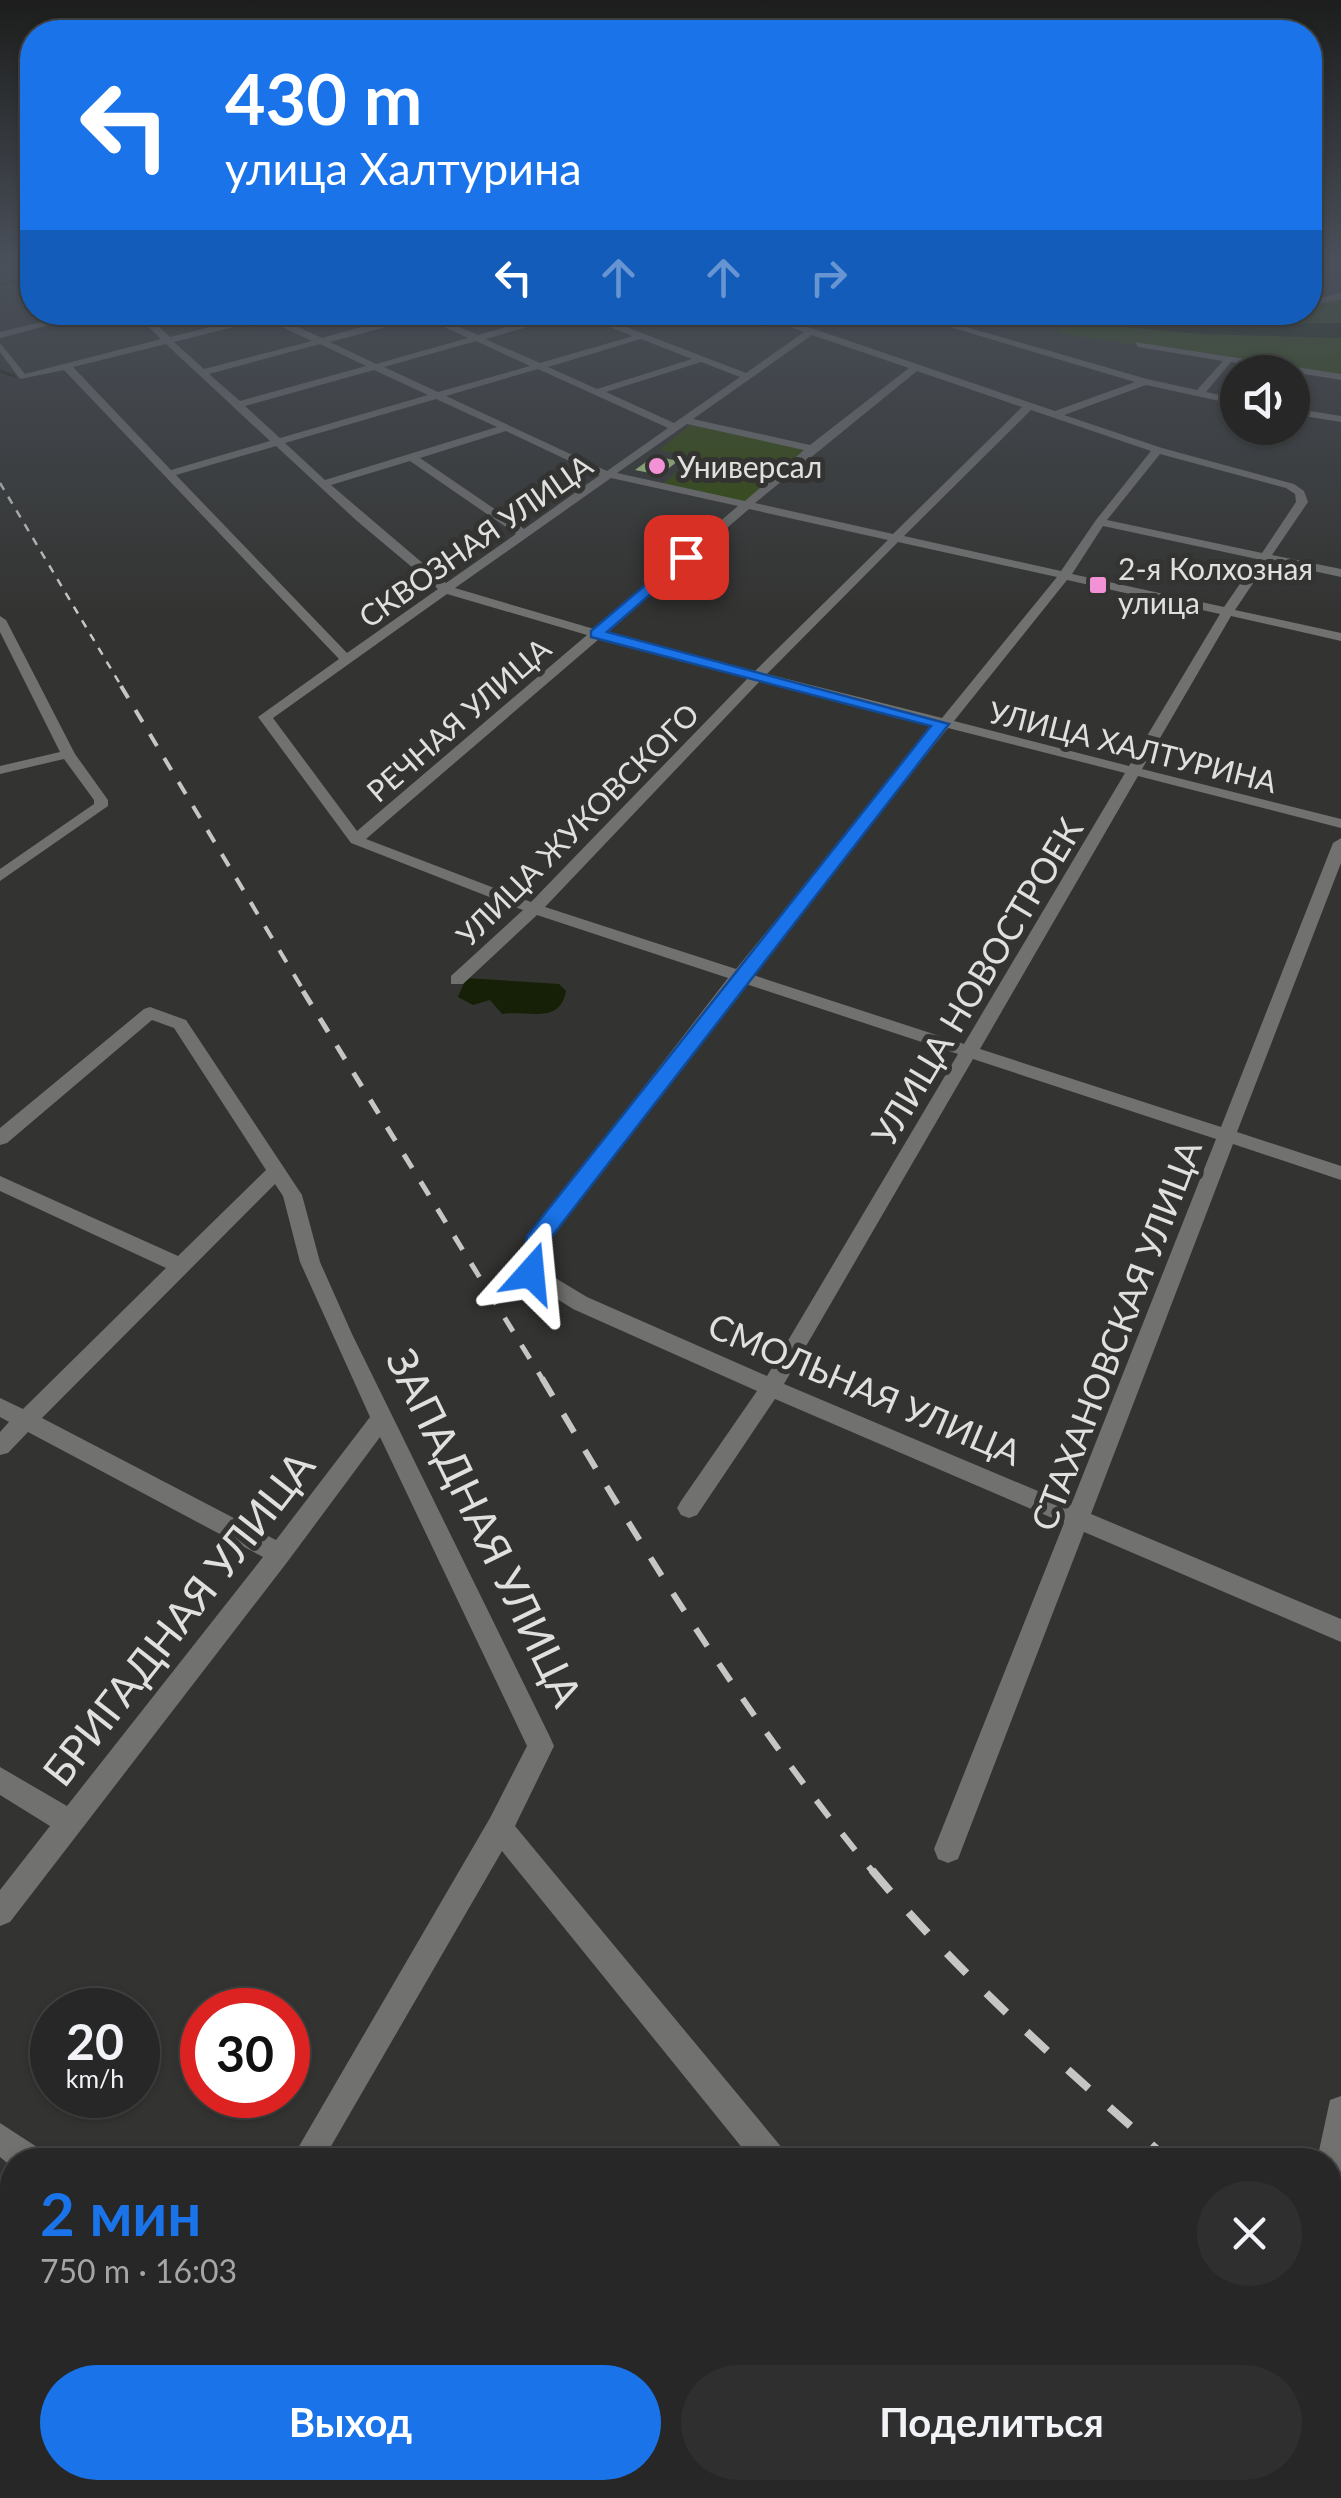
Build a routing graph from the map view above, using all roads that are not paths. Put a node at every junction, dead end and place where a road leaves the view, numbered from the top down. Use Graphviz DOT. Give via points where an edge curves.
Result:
graph roads {
  1 [pos="76,377"];
  2 [pos="204,377"];
  3 [pos="340,377"];
  4 [pos="394,377"];
  5 [pos="502,377"];
  6 [pos="563,377"];
  7 [pos="646,377"];
  8 [pos="742,377"];
  9 [pos="904,377"];
  10 [pos="945,377"];
  11 [pos="1125,377"];
  12 [pos="1214,377"];
  13 [pos="1144,382"];
  14 [pos="597,392"];
  15 [pos="434,396"];
  16 [pos="1198,396"];
  17 [pos="1220,399"];
  18 [pos="238,405"];
  19 [pos="1030,405"];
  20 [pos="1056,414"];
  21 [pos="1310,414"];
  22 [pos="1341,419"];
  23 [pos="682,425"];
  24 [pos="504,429"];
  25 [pos="279,442"];
  26 [pos="812,448"];
  27 [pos="1158,450"];
  28 [pos="411,457"];
  29 [pos="171,473"];
  30 [pos="612,476"];
  31 [pos="324,484"];
  32 [pos="747,505"];
  33 [pos="1100,522"];
  34 [pos="524,534"];
  35 [pos="894,537"];
  36 [pos="1265,558"];
  37 [pos="1341,573"];
  38 [pos="1065,575"];
  39 [pos="447,590"];
  40 [pos="1227,612"];
  41 [pos="0,620"];
  42 [pos="596,634"];
  43 [pos="1341,636"];
  44 [pos="347,660"];
  45 [pos="757,676"];
  46 [pos="941,724"];
  47 [pos="68,754"];
  48 [pos="0,770"];
  49 [pos="1136,770"];
  50 [pos="1341,824"];
  51 [pos="356,840"];
  52 [pos="1341,843"];
  53 [pos="0,876"];
  54 [pos="534,909"];
  55 [pos="740,976"];
  56 [pos="457,980"];
  57 [pos="969,1052"];
  58 [pos="1228,1136"];
  59 [pos="0,1138"];
  60 [pos="275,1172"];
  61 [pos="1341,1173"];
  62 [pos="0,1183"];
  63 [pos="179,1265"];
  64 [pos="771,1388"];
  65 [pos="0,1408"];
  66 [pos="26,1420"];
  67 [pos="380,1420"];
  68 [pos="0,1446"];
  69 [pos="688,1508"];
  70 [pos="1078,1516"];
  71 [pos="280,1554"];
  72 [pos="1341,1630"];
  73 [pos="0,1780"];
  74 [pos="70,1823"];
  75 [pos="500,1828"];
  76 [pos="948,1849"];
  77 [pos="0,1912"];
  78 [pos="1341,2111"];
  79 [pos="313,2148"];
  80 [pos="762,2148"];
  81 [pos="1334,2148"];
  1 -- 29 [label="street"];
  2 -- 18 [label="street, УЛИЦА ХАЛТУРИНА"];
  3 -- 18 [label="street"];
  4 -- 15 [label="street"];
  5 -- 15 [label="street"];
  6 -- 14 [label="street"];
  7 -- 14 [label="street"];
  8 -- 23 [label="street, СКВОЗНАЯ УЛИЦА"];
  9 -- 26 [label="street, РЕЧНАЯ УЛИЦА"];
  10 -- 19 [label="street"];
  11 -- 13 [label="street"];
  12 -- 16 [label="street"];
  13 -- 16 [label="street"];
  13 -- 20 [label="street"];
  14 -- 23 [label="street"];
  15 -- 24 [label="street"];
  15 -- 25 [label="street"];
  16 -- 17 [label="street"];
  18 -- 25 [label="street, УЛИЦА ХАЛТУРИНА"];
  19 -- 20 [label="street"];
  19 -- 35 [label="street, УЛИЦА ЖУКОВСКОГО"];
  20 -- 27 [label="street"];
  21 -- 22 [label="street"];
  23 -- 26 [label="street"];
  23 -- 30 [label="street, СКВОЗНАЯ УЛИЦА"];
  24 -- 28 [label="street"];
  24 -- 30 [label="street"];
  25 -- 29 [label="street"];
  25 -- 31 [label="street, УЛИЦА ХАЛТУРИНА"];
  26 -- 32 [label="street, РЕЧНАЯ УЛИЦА"];
  27 -- 33 [label="street"];
  27 -- 36 [label="street, УЛИЦА НОВОСТРОЕК" via="1300,494 1302,502"];
  28 -- 31 [label="street"];
  28 -- 34 [label="street"];
  29 -- 44 [label="street"];
  30 -- 32 [label="street"];
  30 -- 34 [label="street, СКВОЗНАЯ УЛИЦА"];
  31 -- 39 [label="street, УЛИЦА ХАЛТУРИНА"];
  32 -- 35 [label="street"];
  32 -- 42 [label="street, РЕЧНАЯ УЛИЦА"];
  33 -- 36 [label="street"];
  33 -- 38 [label="street"];
  34 -- 39 [label="street, СКВОЗНАЯ УЛИЦА"];
  35 -- 38 [label="street"];
  35 -- 45 [label="street, УЛИЦА ЖУКОВСКОГО"];
  36 -- 37 [label="street"];
  36 -- 40 [label="street, УЛИЦА НОВОСТРОЕК"];
  38 -- 40 [label="street"];
  38 -- 46 [label="street"];
  39 -- 42 [label="street, УЛИЦА ХАЛТУРИНА"];
  39 -- 44 [label="street, СКВОЗНАЯ УЛИЦА"];
  40 -- 43 [label="street"];
  40 -- 49 [label="street, УЛИЦА НОВОСТРОЕК"];
  41 -- 47 [label="street"];
  42 -- 45 [label="street, УЛИЦА ХАЛТУРИНА"];
  42 -- 51 [label="street, РЕЧНАЯ УЛИЦА"];
  44 -- 51 [label="street, СКВОЗНАЯ УЛИЦА" via="265,717"];
  45 -- 46 [label="street, УЛИЦА ХАЛТУРИНА"];
  45 -- 54 [label="street, УЛИЦА ЖУКОВСКОГО"];
  46 -- 49 [label="street, УЛИЦА ХАЛТУРИНА"];
  46 -- 55 [label="street"];
  47 -- 48 [label="street"];
  47 -- 53 [label="street" via="101,806"];
  49 -- 50 [label="street, УЛИЦА ХАЛТУРИНА"];
  49 -- 57 [label="street, УЛИЦА НОВОСТРОЕК"];
  51 -- 54 [label="street"];
  52 -- 58 [label="street, СТАХАНОВСКАЯ УЛИЦА"];
  54 -- 55 [label="street"];
  54 -- 56 [label="street, УЛИЦА ЖУКОВСКОГО"];
  55 -- 57 [label="street"];
  55 -- 64 [label="street, СМОЛЬНАЯ УЛИЦА" via="535,1242 531,1273"];
  57 -- 58 [label="street"];
  57 -- 64 [label="street, УЛИЦА НОВОСТРОЕК"];
  58 -- 61 [label="street"];
  58 -- 70 [label="street, СТАХАНОВСКАЯ УЛИЦА"];
  59 -- 60 [label="street, ЗАПАДНАЯ УЛИЦА" via="150,1013 180,1024"];
  60 -- 63 [label="street"];
  60 -- 67 [label="street, ЗАПАДНАЯ УЛИЦА" via="292,1195 310,1262"];
  62 -- 63 [label="street"];
  63 -- 66 [label="street"];
  64 -- 69 [label="street, УЛИЦА НОВОСТРОЕК"];
  64 -- 70 [label="street, СМОЛЬНАЯ УЛИЦА"];
  65 -- 66 [label="street"];
  66 -- 68 [label="street"];
  66 -- 71 [label="street"];
  67 -- 71 [label="street, БРИГАДНАЯ УЛИЦА"];
  67 -- 75 [label="street, ЗАПАДНАЯ УЛИЦА" via="541,1746"];
  70 -- 72 [label="street, СМОЛЬНАЯ УЛИЦА"];
  70 -- 76 [label="street, СТАХАНОВСКАЯ УЛИЦА"];
  71 -- 74 [label="street, БРИГАДНАЯ УЛИЦА"];
  73 -- 74 [label="street"];
  74 -- 77 [label="street, БРИГАДНАЯ УЛИЦА"];
  75 -- 79 [label="street"];
  75 -- 80 [label="street"];
  78 -- 81 [label="street"];
}
